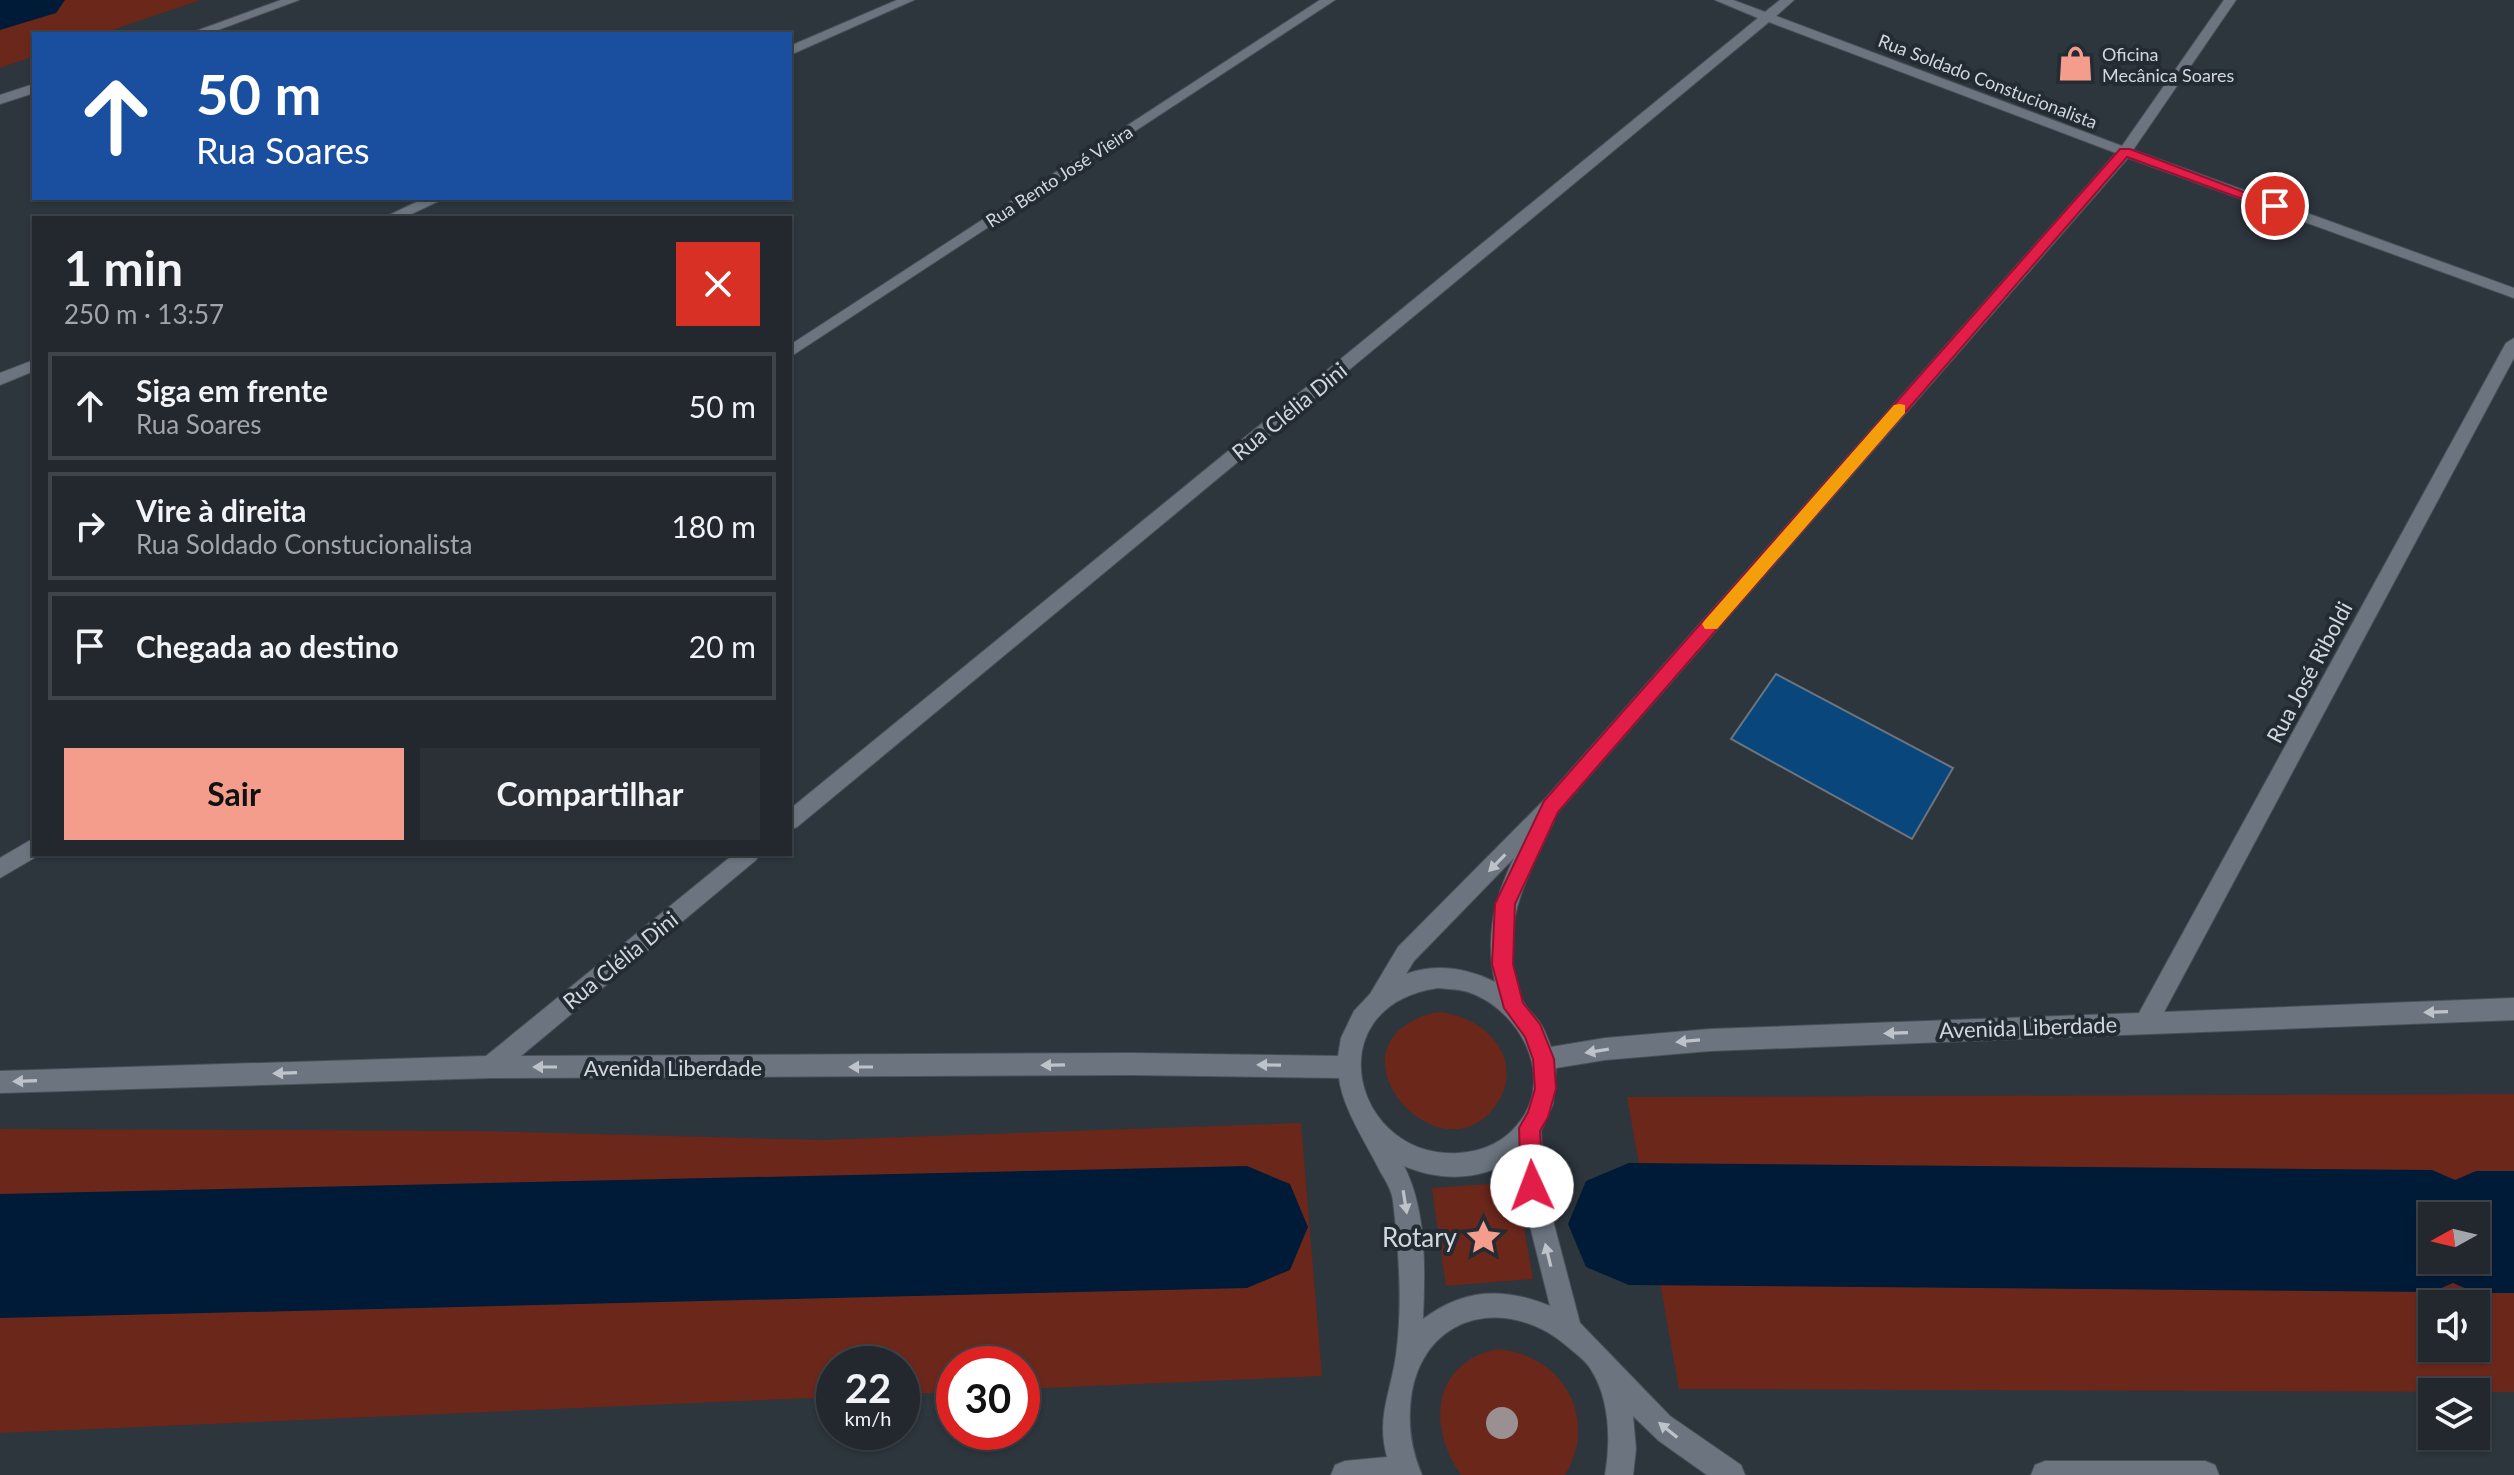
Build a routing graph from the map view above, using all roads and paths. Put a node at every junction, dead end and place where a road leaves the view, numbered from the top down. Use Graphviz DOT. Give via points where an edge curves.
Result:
graph roads {
  1 [pos="293,0"];
  2 [pos="908,0"];
  3 [pos="1329,0"];
  4 [pos="1721,0"];
  5 [pos="1788,0"];
  6 [pos="2230,0"];
  7 [pos="1768,17"];
  8 [pos="200,32"];
  9 [pos="792,50"];
  10 [pos="32,89"];
  11 [pos="0,100"];
  12 [pos="2125,152"];
  13 [pos="433,200"];
  14 [pos="395,216"];
  15 [pos="2514,293"];
  16 [pos="2514,343"];
  17 [pos="792,351"];
  18 [pos="32,366"];
  19 [pos="0,379"];
  20 [pos="1551,806"];
  21 [pos="792,819"];
  22 [pos="32,848"];
  23 [pos="747,856"];
  24 [pos="0,869"];
  25 [pos="1379,998"];
  26 [pos="1514,1008"];
  27 [pos="2514,1009"];
  28 [pos="2146,1023"];
  29 [pos="1544,1059"];
  30 [pos="490,1067"];
  31 [pos="1347,1067"];
  32 [pos="0,1082"];
  33 [pos="1529,1128"];
  34 [pos="1374,1131"];
  35 [pos="1577,1336"];
  36 [pos="1409,1356"];
  37 [pos="1407,1472"];
  38 [pos="1345,1475"];
  39 [pos="1619,1475"];
  40 [pos="1731,1475"];
  41 [pos="2045,1475"];
  42 [pos="2205,1475"];
  1 -- 8 [label="street"];
  2 -- 9 [label="street"];
  3 -- 17 [label="street, Rua Bento José Vieira"];
  4 -- 7 [label="street, Rua Soldado Constucionalista"];
  5 -- 7 [label="street, Rua Clélia Dini"];
  6 -- 12 [label="street"];
  7 -- 12 [label="street, Rua Soldado Constucionalista"];
  7 -- 21 [label="street, Rua Clélia Dini"];
  10 -- 11 [label="street"];
  12 -- 15 [label="street, Rua Soldado Constucionalista"];
  12 -- 20 [label="street"];
  13 -- 14 [label="street"];
  16 -- 28 [label="street, Rua José Riboldi"];
  18 -- 19 [label="street"];
  20 -- 25 [label="street, one-way" via="1406,954"];
  20 -- 26 [label="street" via="1505,904 1502,964"];
  22 -- 24 [label="street"];
  23 -- 30 [label="street, Rua Clélia Dini"];
  25 -- 26 [label="street" via="1403,984 1432,977 1490,990"];
  25 -- 31 [label="street" via="1361,1018"];
  26 -- 29 [label="street" via="1533,1031"];
  27 -- 28 [label="street, Avenida Liberdade, one-way"];
  28 -- 29 [label="street, Avenida Liberdade, one-way" via="1710,1040"];
  29 -- 33 [label="street" via="1545,1089"];
  31 -- 30 [label="street, Avenida Liberdade, one-way"];
  30 -- 32 [label="street, Avenida Liberdade, one-way"];
  31 -- 34 [label="street" via="1356,1103"];
  33 -- 34 [label="street" via="1520,1142 1495,1158 1464,1166 1432,1165 1400,1152"];
  35 -- 33 [label="street, one-way" via="1532,1186"];
  34 -- 36 [label="street, one-way" via="1405,1194 1412,1281"];
  35 -- 36 [label="street" via="1523,1306 1490,1304 1458,1311 1430,1329"];
  35 -- 39 [label="street" via="1607,1375 1621,1412 1624,1452"];
  40 -- 35 [label="street, one-way" via="1663,1427"];
  36 -- 37 [label="street" via="1397,1391 1395,1429"];
  37 -- 38 [label="street"];
  41 -- 42 [label="street"];
}
